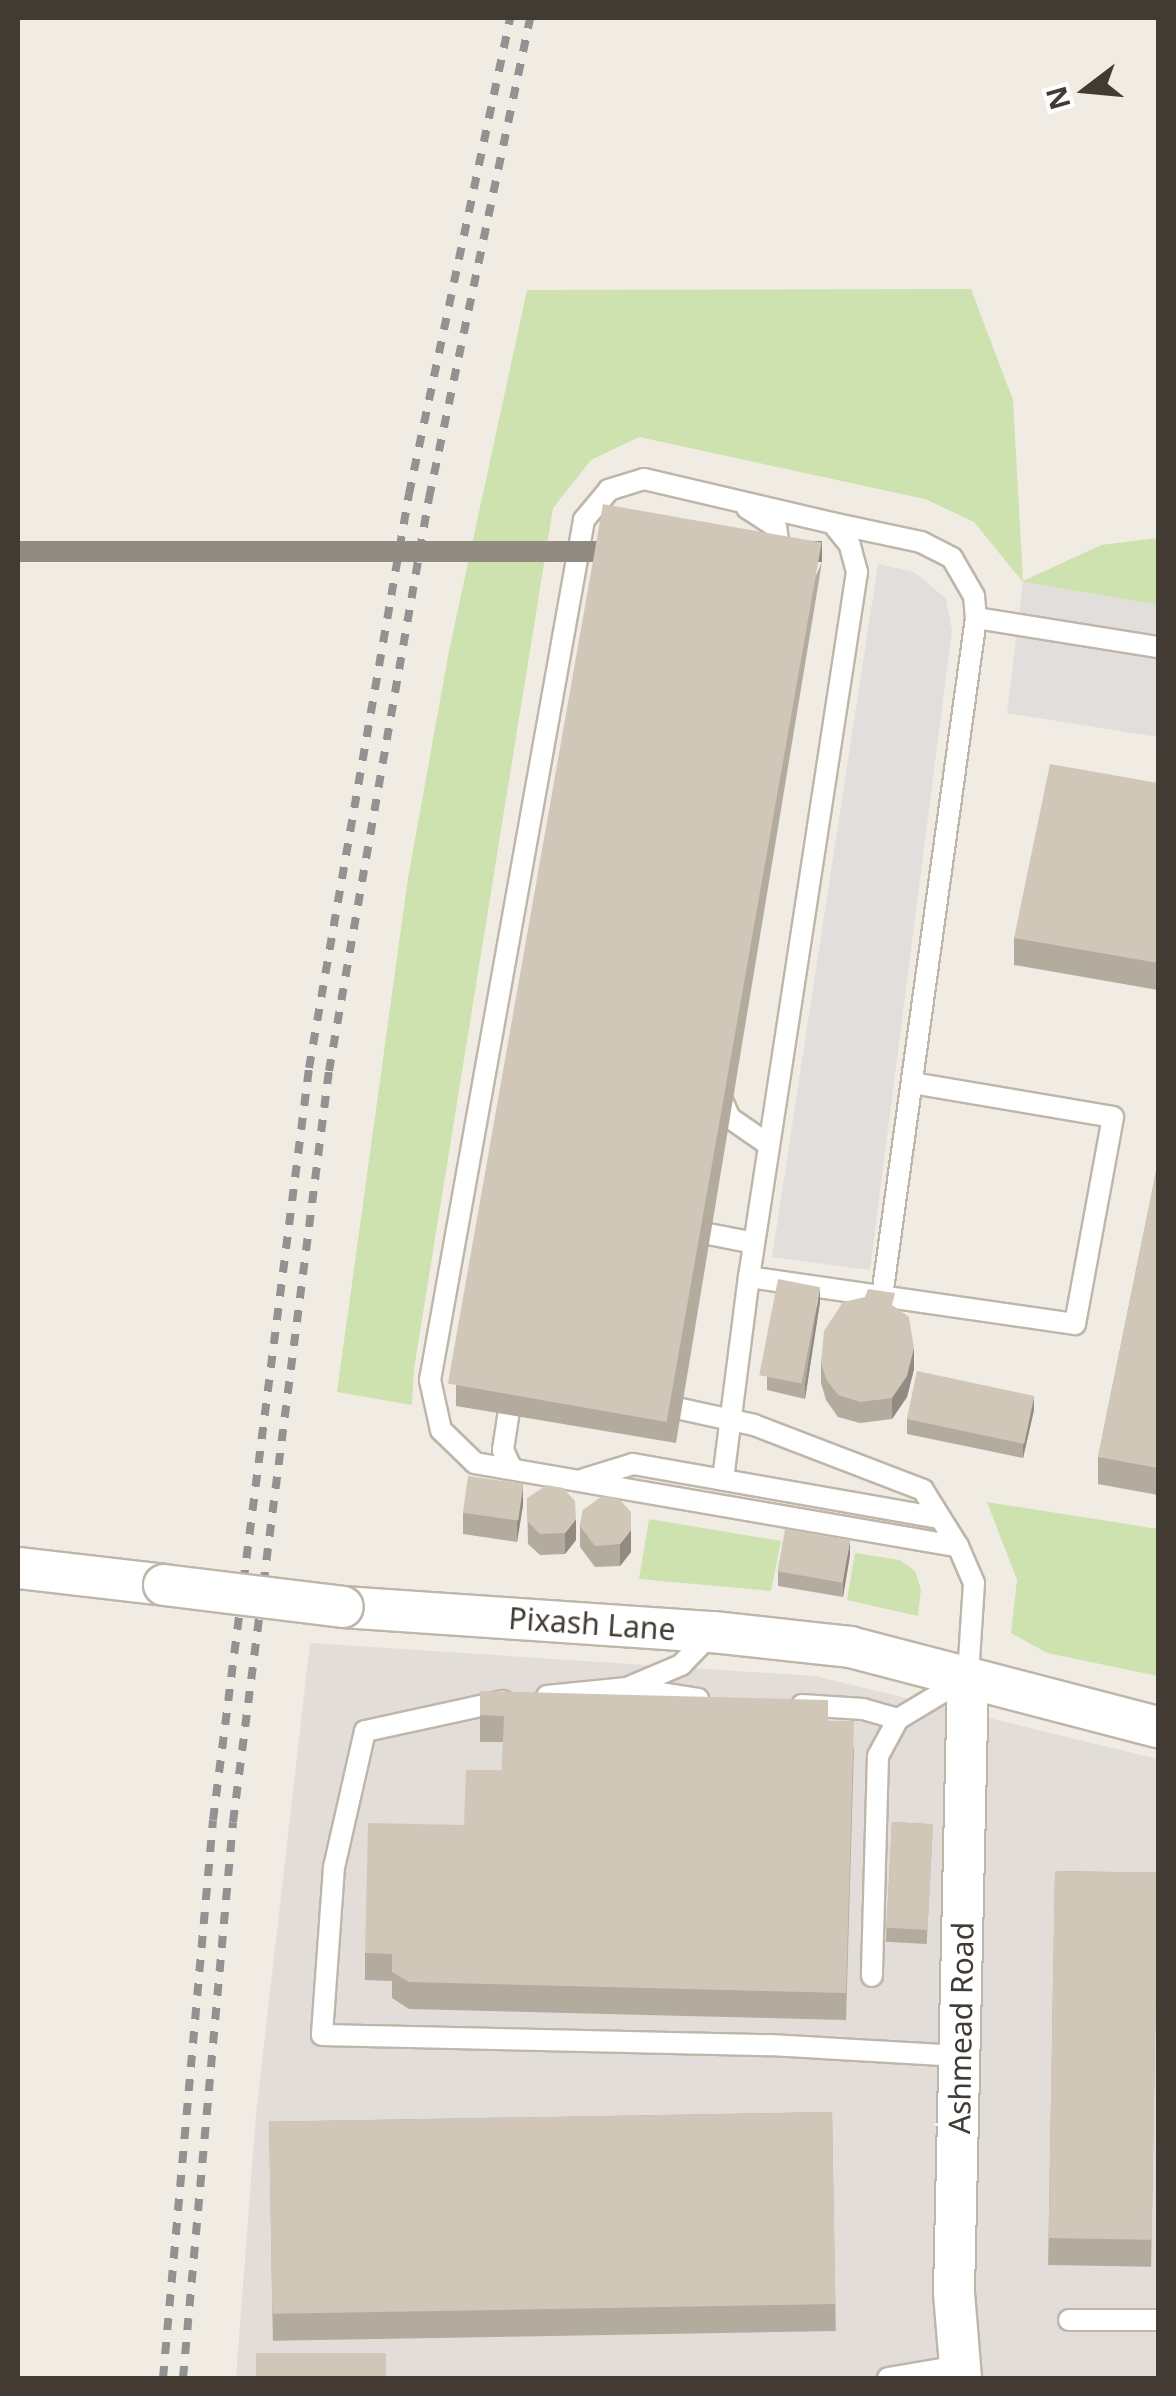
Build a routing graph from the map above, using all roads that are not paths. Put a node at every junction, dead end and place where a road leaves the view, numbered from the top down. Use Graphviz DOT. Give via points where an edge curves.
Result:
graph roads {
  1 [pos="737,501"];
  2 [pos="832,522"];
  3 [pos="779,574"];
  4 [pos="976,618"];
  5 [pos="1158,647"];
  6 [pos="913,1083"];
  7 [pos="715,1084"];
  8 [pos="769,1145"];
  9 [pos="470,1158"];
  10 [pos="491,1195"];
  11 [pos="674,1228"];
  12 [pos="754,1243"];
  13 [pos="749,1277"];
  14 [pos="882,1296"];
  15 [pos="533,1382"];
  16 [pos="644,1401"];
  17 [pos="730,1418"];
  18 [pos="512,1468"];
  19 [pos="722,1479"];
  20 [pos="581,1480"];
  21 [pos="940,1518"];
  22 [pos="958,1546"];
  23 [pos="18,1568"];
  24 [pos="713,1632"];
  25 [pos="968,1677"];
  26 [pos="627,1688"];
  27 [pos="719,1700"];
  28 [pos="774,1704"];
  29 [pos="898,1719"];
  30 [pos="1158,1726"];
  31 [pos="872,1976"];
  32 [pos="960,2056"];
  33 [pos="1069,2320"];
  34 [pos="1158,2320"];
  35 [pos="960,2372"];
  36 [pos="888,2378"];
  1 -- 2 [label="lane"];
  1 -- 3 [label="lane" via="776,527"];
  1 -- 9 [label="lane" via="644,479 610,490 584,520"];
  2 -- 4 [label="lane" via="922,542 952,558 974,596"];
  2 -- 8 [label="lane" via="850,546 857,572"];
  4 -- 5 [label="lane"];
  4 -- 6 [label="lane"];
  6 -- 14 [label="lane"];
  6 -- 14 [label="lane" via="1113,1117 1075,1324"];
  7 -- 8 [label="lane" via="730,1118"];
  8 -- 12 [label="lane"];
  9 -- 10 [label="lane"];
  9 -- 18 [label="lane" via="430,1380 441,1430 475,1462"];
  11 -- 12 [label="lane"];
  12 -- 13 [label="lane"];
  13 -- 14 [label="lane"];
  13 -- 17 [label="lane"];
  15 -- 18 [label="lane" via="514,1379 503,1450"];
  16 -- 17 [label="lane"];
  17 -- 19 [label="lane"];
  17 -- 21 [label="lane" via="923,1490"];
  18 -- 20 [label="lane"];
  19 -- 20 [label="lane" via="634,1464"];
  19 -- 21 [label="lane"];
  20 -- 22 [label="lane"];
  21 -- 22 [label="lane"];
  22 -- 25 [label="lane" via="974,1583"];
  23 -- 24 [label="street, Pixash Lane, bridge" via="343,1607"];
  24 -- 25 [label="street, Pixash Lane" via="850,1647"];
  24 -- 26 [label="lane" via="680,1665"];
  25 -- 29 [label="lane"];
  25 -- 30 [label="street, Pixash Lane"];
  25 -- 32 [label="street, Ashmead Road"];
  26 -- 27 [label="lane"];
  26 -- 32 [label="lane" via="490,1702 365,1731 334,1867 322,2035"];
  28 -- 29 [label="lane" via="864,1709"];
  29 -- 31 [label="lane" via="878,1756"];
  32 -- 35 [label="street, Ashmead Road" via="954,2292"];
  33 -- 34 [label="lane"];
  35 -- 36 [label="lane"];
}
